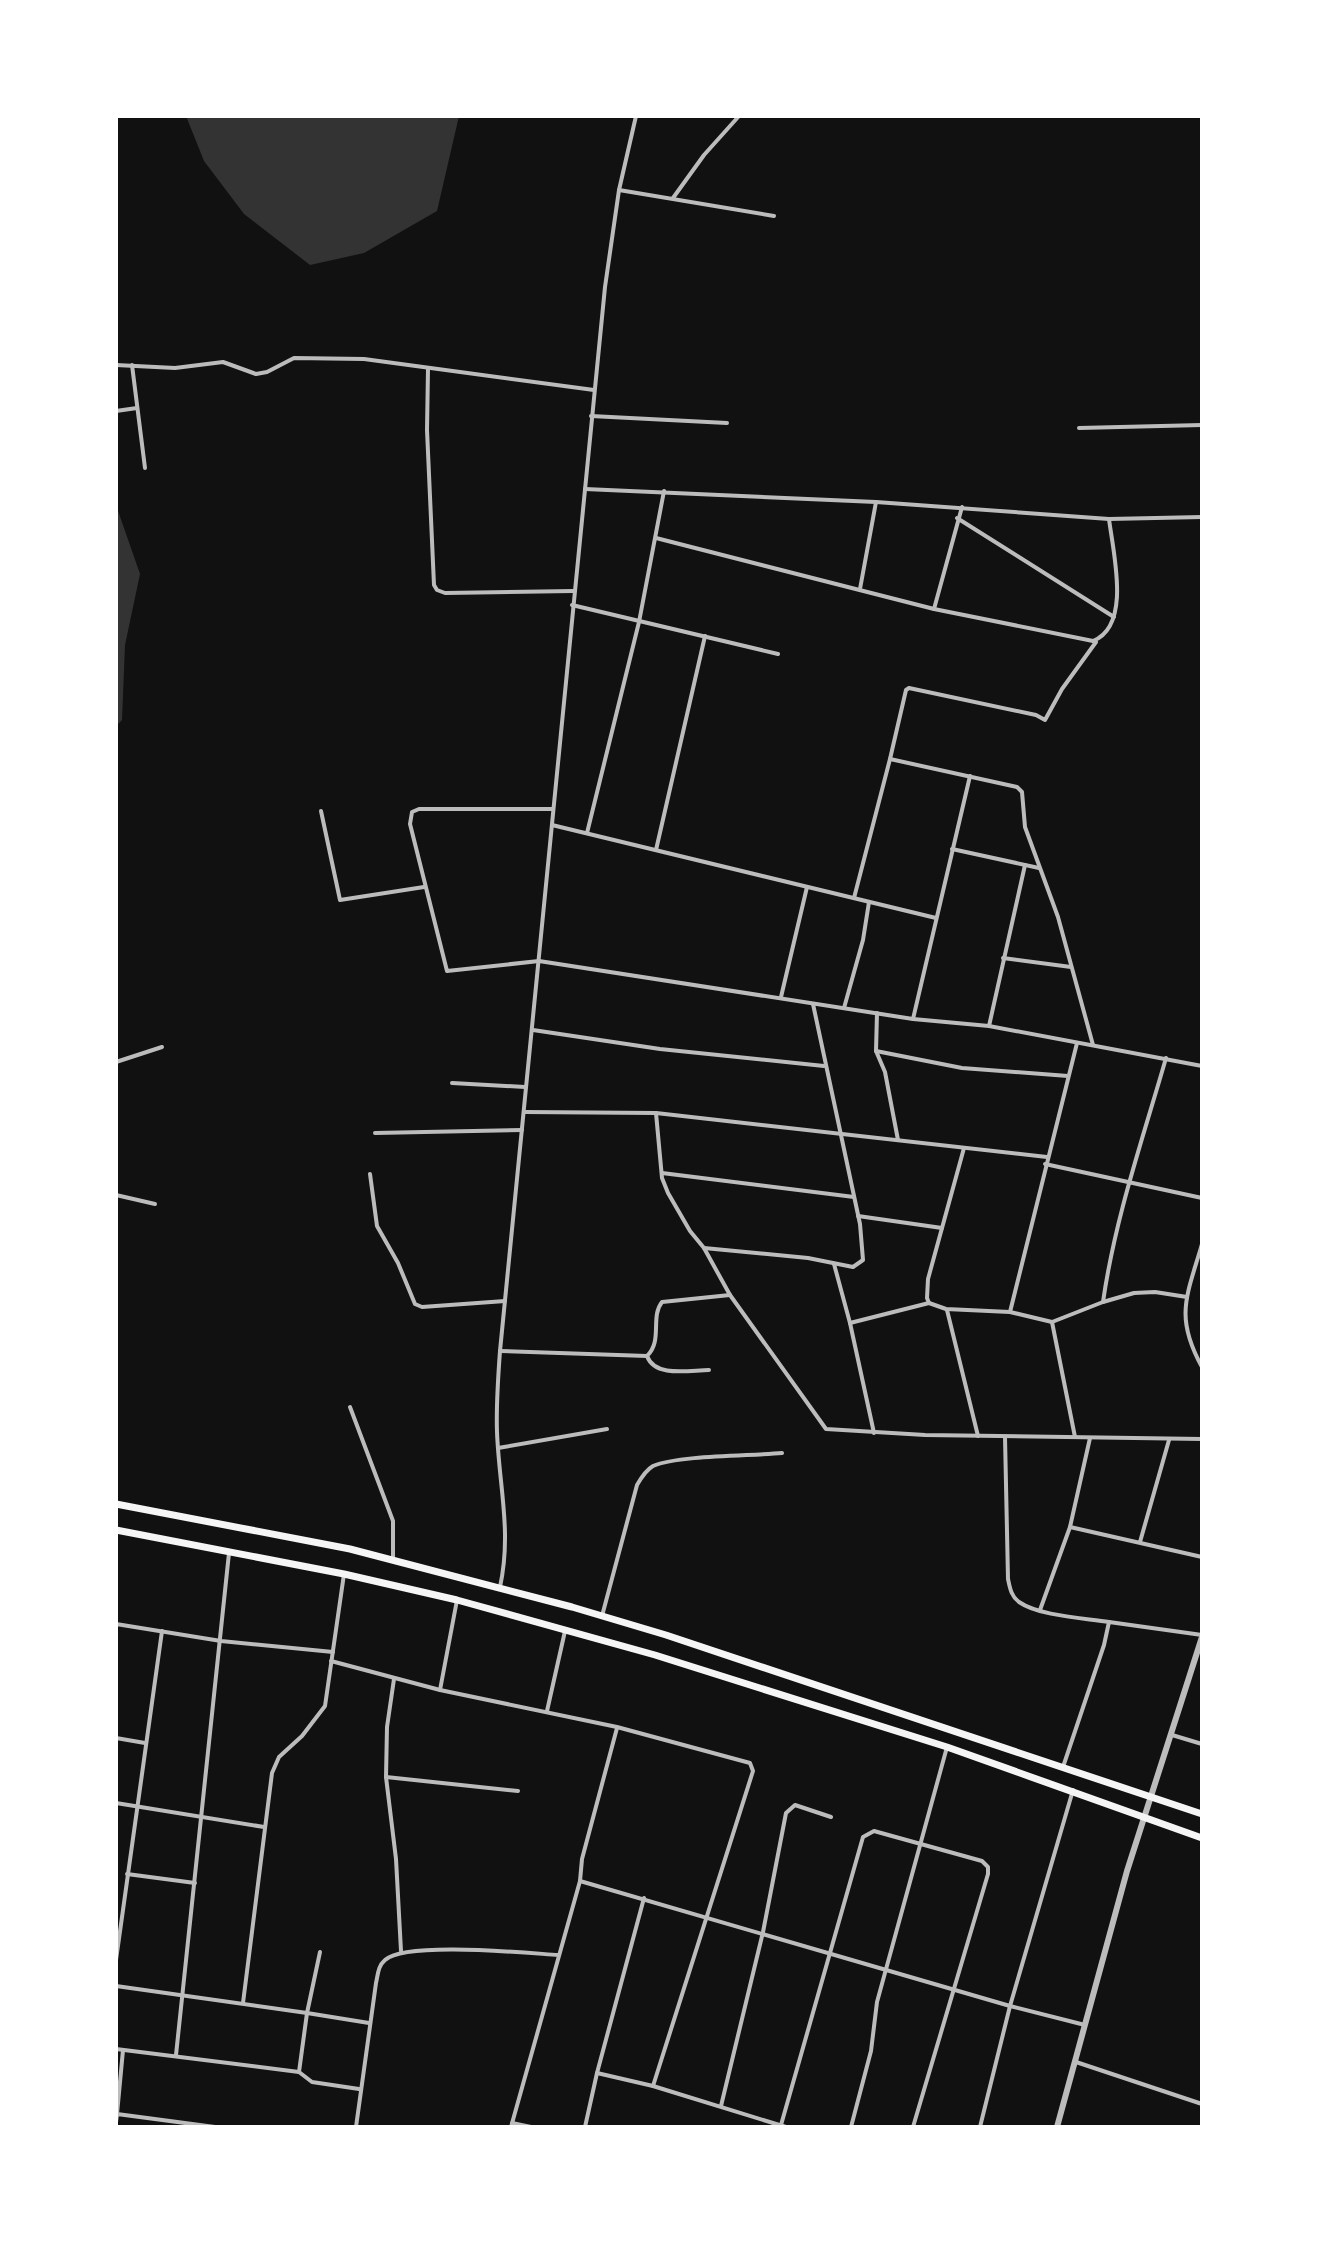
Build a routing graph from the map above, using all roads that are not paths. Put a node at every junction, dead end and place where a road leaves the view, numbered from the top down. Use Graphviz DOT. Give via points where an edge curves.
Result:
graph roads {
  1 [pos="636,116"];
  2 [pos="739,116"];
  3 [pos="619,190"];
  4 [pos="673,199"];
  5 [pos="774,216"];
  6 [pos="116,365"];
  7 [pos="132,365"];
  8 [pos="428,369"];
  9 [pos="594,390"];
  10 [pos="137,408"];
  11 [pos="116,411"];
  12 [pos="591,416"];
  13 [pos="727,423"];
  14 [pos="1202,425"];
  15 [pos="1079,428"];
  16 [pos="145,468"];
  17 [pos="585,489"];
  18 [pos="664,491"];
  19 [pos="876,502"];
  20 [pos="962,507"];
  21 [pos="1202,517"];
  22 [pos="957,518"];
  23 [pos="1109,519"];
  24 [pos="656,538"];
  25 [pos="860,589"];
  26 [pos="573,591"];
  27 [pos="572,605"];
  28 [pos="934,609"];
  29 [pos="1115,618"];
  30 [pos="639,622"];
  31 [pos="705,636"];
  32 [pos="1097,640"];
  33 [pos="778,654"];
  34 [pos="890,759"];
  35 [pos="970,776"];
  36 [pos="553,809"];
  37 [pos="321,811"];
  38 [pos="552,825"];
  39 [pos="587,833"];
  40 [pos="952,849"];
  41 [pos="656,850"];
  42 [pos="1025,865"];
  43 [pos="1041,868"];
  44 [pos="424,887"];
  45 [pos="807,887"];
  46 [pos="854,898"];
  47 [pos="869,902"];
  48 [pos="936,918"];
  49 [pos="1003,958"];
  50 [pos="539,961"];
  51 [pos="1071,967"];
  52 [pos="780,998"];
  53 [pos="813,1004"];
  54 [pos="844,1008"];
  55 [pos="877,1013"];
  56 [pos="913,1019"];
  57 [pos="989,1026"];
  58 [pos="533,1030"];
  59 [pos="1077,1043"];
  60 [pos="1093,1045"];
  61 [pos="162,1047"];
  62 [pos="876,1051"];
  63 [pos="1166,1058"];
  64 [pos="116,1062"];
  65 [pos="824,1066"];
  66 [pos="1202,1066"];
  67 [pos="1068,1076"];
  68 [pos="452,1083"];
  69 [pos="525,1087"];
  70 [pos="524,1112"];
  71 [pos="656,1113"];
  72 [pos="522,1130"];
  73 [pos="839,1132"];
  74 [pos="375,1133"];
  75 [pos="898,1140"];
  76 [pos="964,1148"];
  77 [pos="1047,1157"];
  78 [pos="1045,1164"];
  79 [pos="662,1173"];
  80 [pos="370,1174"];
  81 [pos="1129,1183"];
  82 [pos="116,1195"];
  83 [pos="854,1197"];
  84 [pos="1202,1198"];
  85 [pos="155,1204"];
  86 [pos="858,1216"];
  87 [pos="942,1228"];
  88 [pos="1202,1244"];
  89 [pos="704,1248"];
  90 [pos="834,1263"];
  91 [pos="730,1295"];
  92 [pos="1187,1297"];
  93 [pos="505,1301"];
  94 [pos="1103,1302"];
  95 [pos="929,1303"];
  96 [pos="946,1309"];
  97 [pos="1010,1312"];
  98 [pos="1052,1322"];
  99 [pos="850,1323"];
  100 [pos="500,1351"];
  101 [pos="647,1356"];
  102 [pos="1202,1367"];
  103 [pos="709,1370"];
  104 [pos="350,1407"];
  105 [pos="607,1429"];
  106 [pos="874,1433"];
  107 [pos="978,1436"];
  108 [pos="1005,1436"];
  109 [pos="1075,1437"];
  110 [pos="1090,1438"];
  111 [pos="1202,1439"];
  112 [pos="1169,1440"];
  113 [pos="498,1448"];
  114 [pos="782,1453"];
  115 [pos="116,1504"];
  116 [pos="1070,1527"];
  117 [pos="116,1530"];
  118 [pos="1140,1542"];
  119 [pos="230,1552"];
  120 [pos="1202,1557"];
  121 [pos="393,1560"];
  122 [pos="344,1574"];
  123 [pos="500,1587"];
  124 [pos="457,1600"];
  125 [pos="1040,1610"];
  126 [pos="602,1616"];
  127 [pos="1109,1622"];
  128 [pos="116,1624"];
  129 [pos="565,1630"];
  130 [pos="162,1631"];
  131 [pos="1202,1636"];
  132 [pos="221,1641"];
  133 [pos="333,1652"];
  134 [pos="331,1661"];
  135 [pos="1194,1666"];
  136 [pos="1202,1669"];
  137 [pos="394,1679"];
  138 [pos="440,1690"];
  139 [pos="547,1711"];
  140 [pos="617,1727"];
  141 [pos="1172,1735"];
  142 [pos="116,1738"];
  143 [pos="145,1743"];
  144 [pos="1202,1744"];
  145 [pos="947,1747"];
  146 [pos="1063,1767"];
  147 [pos="386,1777"];
  148 [pos="1073,1789"];
  149 [pos="518,1791"];
  150 [pos="1150,1797"];
  151 [pos="116,1803"];
  152 [pos="137,1806"];
  153 [pos="1202,1814"];
  154 [pos="201,1817"];
  155 [pos="831,1817"];
  156 [pos="1144,1817"];
  157 [pos="265,1827"];
  158 [pos="1202,1838"];
  159 [pos="920,1844"];
  160 [pos="127,1874"];
  161 [pos="580,1881"];
  162 [pos="195,1883"];
  163 [pos="644,1898"];
  164 [pos="707,1916"];
  165 [pos="763,1932"];
  166 [pos="320,1952"];
  167 [pos="401,1952"];
  168 [pos="831,1953"];
  169 [pos="558,1955"];
  170 [pos="116,1960"];
  171 [pos="885,1969"];
  172 [pos="116,1986"];
  173 [pos="954,1989"];
  174 [pos="183,1994"];
  175 [pos="243,2003"];
  176 [pos="1010,2006"];
  177 [pos="307,2013"];
  178 [pos="370,2023"];
  179 [pos="1087,2025"];
  180 [pos="116,2049"];
  181 [pos="123,2050"];
  182 [pos="176,2055"];
  183 [pos="1076,2062"];
  184 [pos="299,2072"];
  185 [pos="597,2073"];
  186 [pos="653,2086"];
  187 [pos="360,2089"];
  188 [pos="1202,2104"];
  189 [pos="721,2106"];
  190 [pos="117,2114"];
  191 [pos="116,2122"];
  192 [pos="512,2125"];
  193 [pos="783,2126"];
  194 [pos="215,2127"];
  195 [pos="356,2127"];
  196 [pos="531,2127"];
  197 [pos="585,2127"];
  198 [pos="851,2127"];
  199 [pos="913,2127"];
  200 [pos="980,2127"];
  201 [pos="1057,2127"];
  1 -- 3 [label="street"];
  2 -- 4 [label="street"];
  3 -- 4 [label="street"];
  3 -- 9 [label="street"];
  4 -- 5 [label="street"];
  6 -- 7 [label="street"];
  7 -- 8 [label="street" via="175,368 223,362 256,374 310,357"];
  7 -- 10 [label="street"];
  8 -- 9 [label="street"];
  8 -- 26 [label="street" via="428,473 437,590"];
  9 -- 12 [label="street"];
  10 -- 11 [label="street"];
  10 -- 16 [label="street"];
  12 -- 13 [label="street"];
  12 -- 17 [label="street"];
  14 -- 15 [label="street"];
  17 -- 18 [label="street"];
  17 -- 26 [label="street"];
  18 -- 19 [label="street"];
  18 -- 24 [label="street"];
  19 -- 20 [label="street"];
  19 -- 25 [label="street"];
  20 -- 22 [label="street"];
  20 -- 23 [label="street"];
  21 -- 23 [label="street"];
  22 -- 28 [label="street"];
  22 -- 29 [label="street"];
  23 -- 29 [label="street"];
  24 -- 25 [label="street"];
  24 -- 30 [label="street"];
  25 -- 28 [label="street"];
  26 -- 27 [label="street"];
  27 -- 30 [label="street"];
  27 -- 36 [label="street"];
  28 -- 32 [label="street"];
  29 -- 32 [label="street"];
  30 -- 31 [label="street"];
  30 -- 39 [label="street"];
  31 -- 33 [label="street"];
  31 -- 41 [label="street"];
  32 -- 34 [label="street" via="1045,720 907,688"];
  34 -- 35 [label="street"];
  34 -- 46 [label="street"];
  35 -- 40 [label="street"];
  35 -- 43 [label="street" via="1020,789 1025,827"];
  36 -- 38 [label="street"];
  36 -- 44 [label="street" via="412,812"];
  37 -- 44 [label="street" via="340,900"];
  38 -- 39 [label="street"];
  38 -- 50 [label="street"];
  39 -- 41 [label="street"];
  40 -- 42 [label="street"];
  40 -- 48 [label="street"];
  41 -- 45 [label="street"];
  42 -- 43 [label="street"];
  42 -- 49 [label="street"];
  43 -- 51 [label="street"];
  44 -- 50 [label="street" via="447,971"];
  45 -- 46 [label="street"];
  45 -- 52 [label="street"];
  46 -- 47 [label="street"];
  47 -- 48 [label="street"];
  47 -- 54 [label="street"];
  48 -- 56 [label="street"];
  49 -- 51 [label="street"];
  49 -- 57 [label="street"];
  50 -- 52 [label="street"];
  50 -- 58 [label="street"];
  51 -- 60 [label="street"];
  52 -- 53 [label="street"];
  53 -- 54 [label="street"];
  53 -- 65 [label="street"];
  54 -- 55 [label="street"];
  55 -- 56 [label="street"];
  55 -- 62 [label="street"];
  56 -- 57 [label="street"];
  57 -- 59 [label="street"];
  58 -- 65 [label="street"];
  58 -- 69 [label="street"];
  59 -- 60 [label="street"];
  59 -- 67 [label="street"];
  60 -- 63 [label="street"];
  61 -- 64 [label="street"];
  62 -- 67 [label="street" via="962,1068"];
  62 -- 75 [label="street"];
  63 -- 66 [label="street"];
  63 -- 81 [label="street"];
  65 -- 73 [label="street"];
  67 -- 77 [label="street"];
  68 -- 69 [label="street"];
  69 -- 70 [label="street"];
  70 -- 71 [label="street"];
  70 -- 72 [label="street"];
  71 -- 73 [label="street"];
  71 -- 79 [label="street"];
  72 -- 74 [label="street"];
  72 -- 93 [label="street"];
  73 -- 75 [label="street"];
  73 -- 83 [label="street"];
  75 -- 76 [label="street"];
  76 -- 77 [label="street"];
  76 -- 87 [label="street"];
  77 -- 78 [label="street"];
  78 -- 81 [label="street"];
  78 -- 97 [label="street"];
  79 -- 83 [label="street"];
  79 -- 89 [label="street" via="668,1193"];
  80 -- 93 [label="street" via="377,1226 415,1304"];
  81 -- 84 [label="street"];
  81 -- 94 [label="street"];
  82 -- 85 [label="street"];
  83 -- 86 [label="street"];
  86 -- 87 [label="street"];
  86 -- 90 [label="street" via="863,1260 853,1267"];
  87 -- 95 [label="street" via="928,1279"];
  88 -- 92 [label="street"];
  89 -- 90 [label="street"];
  89 -- 91 [label="street"];
  90 -- 99 [label="street"];
  91 -- 101 [label="street" via="662,1302 654,1347"];
  91 -- 106 [label="street" via="823,1427"];
  92 -- 94 [label="street" via="1134,1293"];
  92 -- 102 [label="street" via="1185,1327"];
  93 -- 100 [label="street"];
  94 -- 98 [label="street"];
  95 -- 96 [label="street"];
  95 -- 99 [label="street"];
  96 -- 97 [label="street"];
  96 -- 107 [label="street"];
  97 -- 98 [label="street"];
  98 -- 109 [label="street"];
  99 -- 106 [label="street"];
  100 -- 101 [label="street"];
  100 -- 113 [label="street"];
  101 -- 103 [label="street" via="660,1370"];
  104 -- 121 [label="street" via="393,1521"];
  105 -- 113 [label="street"];
  106 -- 107 [label="street"];
  107 -- 108 [label="street"];
  108 -- 109 [label="street"];
  108 -- 125 [label="street" via="1008,1579 1017,1601"];
  109 -- 110 [label="street"];
  110 -- 112 [label="street"];
  110 -- 116 [label="street"];
  111 -- 112 [label="street"];
  112 -- 118 [label="street"];
  113 -- 123 [label="street" via="507,1525"];
  114 -- 126 [label="street" via="677,1461 646,1472 637,1485"];
  115 -- 121 [label="main road"];
  116 -- 118 [label="street"];
  116 -- 125 [label="street"];
  117 -- 119 [label="main road"];
  118 -- 120 [label="street"];
  119 -- 122 [label="main road"];
  119 -- 132 [label="street"];
  121 -- 123 [label="main road"];
  122 -- 124 [label="main road"];
  122 -- 133 [label="street"];
  123 -- 126 [label="main road"];
  124 -- 129 [label="main road"];
  124 -- 138 [label="street"];
  125 -- 127 [label="street"];
  126 -- 146 [label="main road"];
  127 -- 131 [label="street"];
  127 -- 146 [label="street"];
  128 -- 130 [label="street"];
  129 -- 139 [label="street"];
  129 -- 145 [label="main road"];
  130 -- 132 [label="street"];
  130 -- 143 [label="street"];
  131 -- 135 [label="street"];
  132 -- 133 [label="street"];
  132 -- 154 [label="street"];
  133 -- 134 [label="street"];
  134 -- 137 [label="street"];
  134 -- 157 [label="street" via="322,1713 275,1764"];
  135 -- 136 [label="street"];
  135 -- 141 [label="street"];
  137 -- 138 [label="street"];
  137 -- 147 [label="street"];
  138 -- 139 [label="street"];
  139 -- 140 [label="street"];
  140 -- 161 [label="street"];
  140 -- 164 [label="street" via="752,1767"];
  141 -- 144 [label="street"];
  141 -- 150 [label="street"];
  142 -- 143 [label="street"];
  143 -- 152 [label="street"];
  145 -- 148 [label="main road"];
  145 -- 159 [label="street"];
  146 -- 150 [label="main road"];
  147 -- 149 [label="street"];
  147 -- 167 [label="street"];
  148 -- 156 [label="main road"];
  148 -- 176 [label="street"];
  150 -- 153 [label="main road"];
  150 -- 156 [label="street"];
  151 -- 152 [label="street"];
  152 -- 154 [label="street"];
  152 -- 160 [label="street"];
  154 -- 157 [label="street"];
  154 -- 162 [label="street"];
  155 -- 165 [label="street" via="795,1805 786,1813"];
  156 -- 158 [label="main road"];
  156 -- 179 [label="street"];
  157 -- 175 [label="street"];
  159 -- 168 [label="street" via="874,1831 863,1837"];
  159 -- 171 [label="street"];
  159 -- 173 [label="street" via="988,1867"];
  160 -- 162 [label="street"];
  160 -- 170 [label="street"];
  161 -- 163 [label="street"];
  161 -- 169 [label="street"];
  162 -- 174 [label="street"];
  163 -- 164 [label="street"];
  163 -- 185 [label="street"];
  164 -- 165 [label="street"];
  164 -- 186 [label="street"];
  165 -- 168 [label="street"];
  165 -- 189 [label="street"];
  166 -- 177 [label="street"];
  167 -- 169 [label="street"];
  167 -- 178 [label="street" via="378,1969"];
  168 -- 171 [label="street"];
  168 -- 193 [label="street"];
  169 -- 192 [label="street"];
  171 -- 173 [label="street"];
  171 -- 198 [label="street"];
  172 -- 174 [label="street"];
  173 -- 176 [label="street"];
  173 -- 199 [label="street"];
  174 -- 175 [label="street"];
  174 -- 182 [label="street"];
  175 -- 177 [label="street"];
  176 -- 179 [label="street"];
  176 -- 200 [label="street"];
  177 -- 178 [label="street"];
  177 -- 184 [label="street"];
  178 -- 187 [label="street"];
  179 -- 183 [label="street"];
  180 -- 181 [label="street"];
  181 -- 182 [label="street"];
  181 -- 190 [label="street"];
  182 -- 184 [label="street"];
  183 -- 188 [label="street"];
  183 -- 201 [label="street"];
  184 -- 187 [label="street" via="312,2082"];
  185 -- 186 [label="street"];
  185 -- 197 [label="street"];
  186 -- 189 [label="street"];
  187 -- 195 [label="street"];
  189 -- 193 [label="street"];
  190 -- 191 [label="street"];
  190 -- 194 [label="street"];
  192 -- 196 [label="street"];
}
